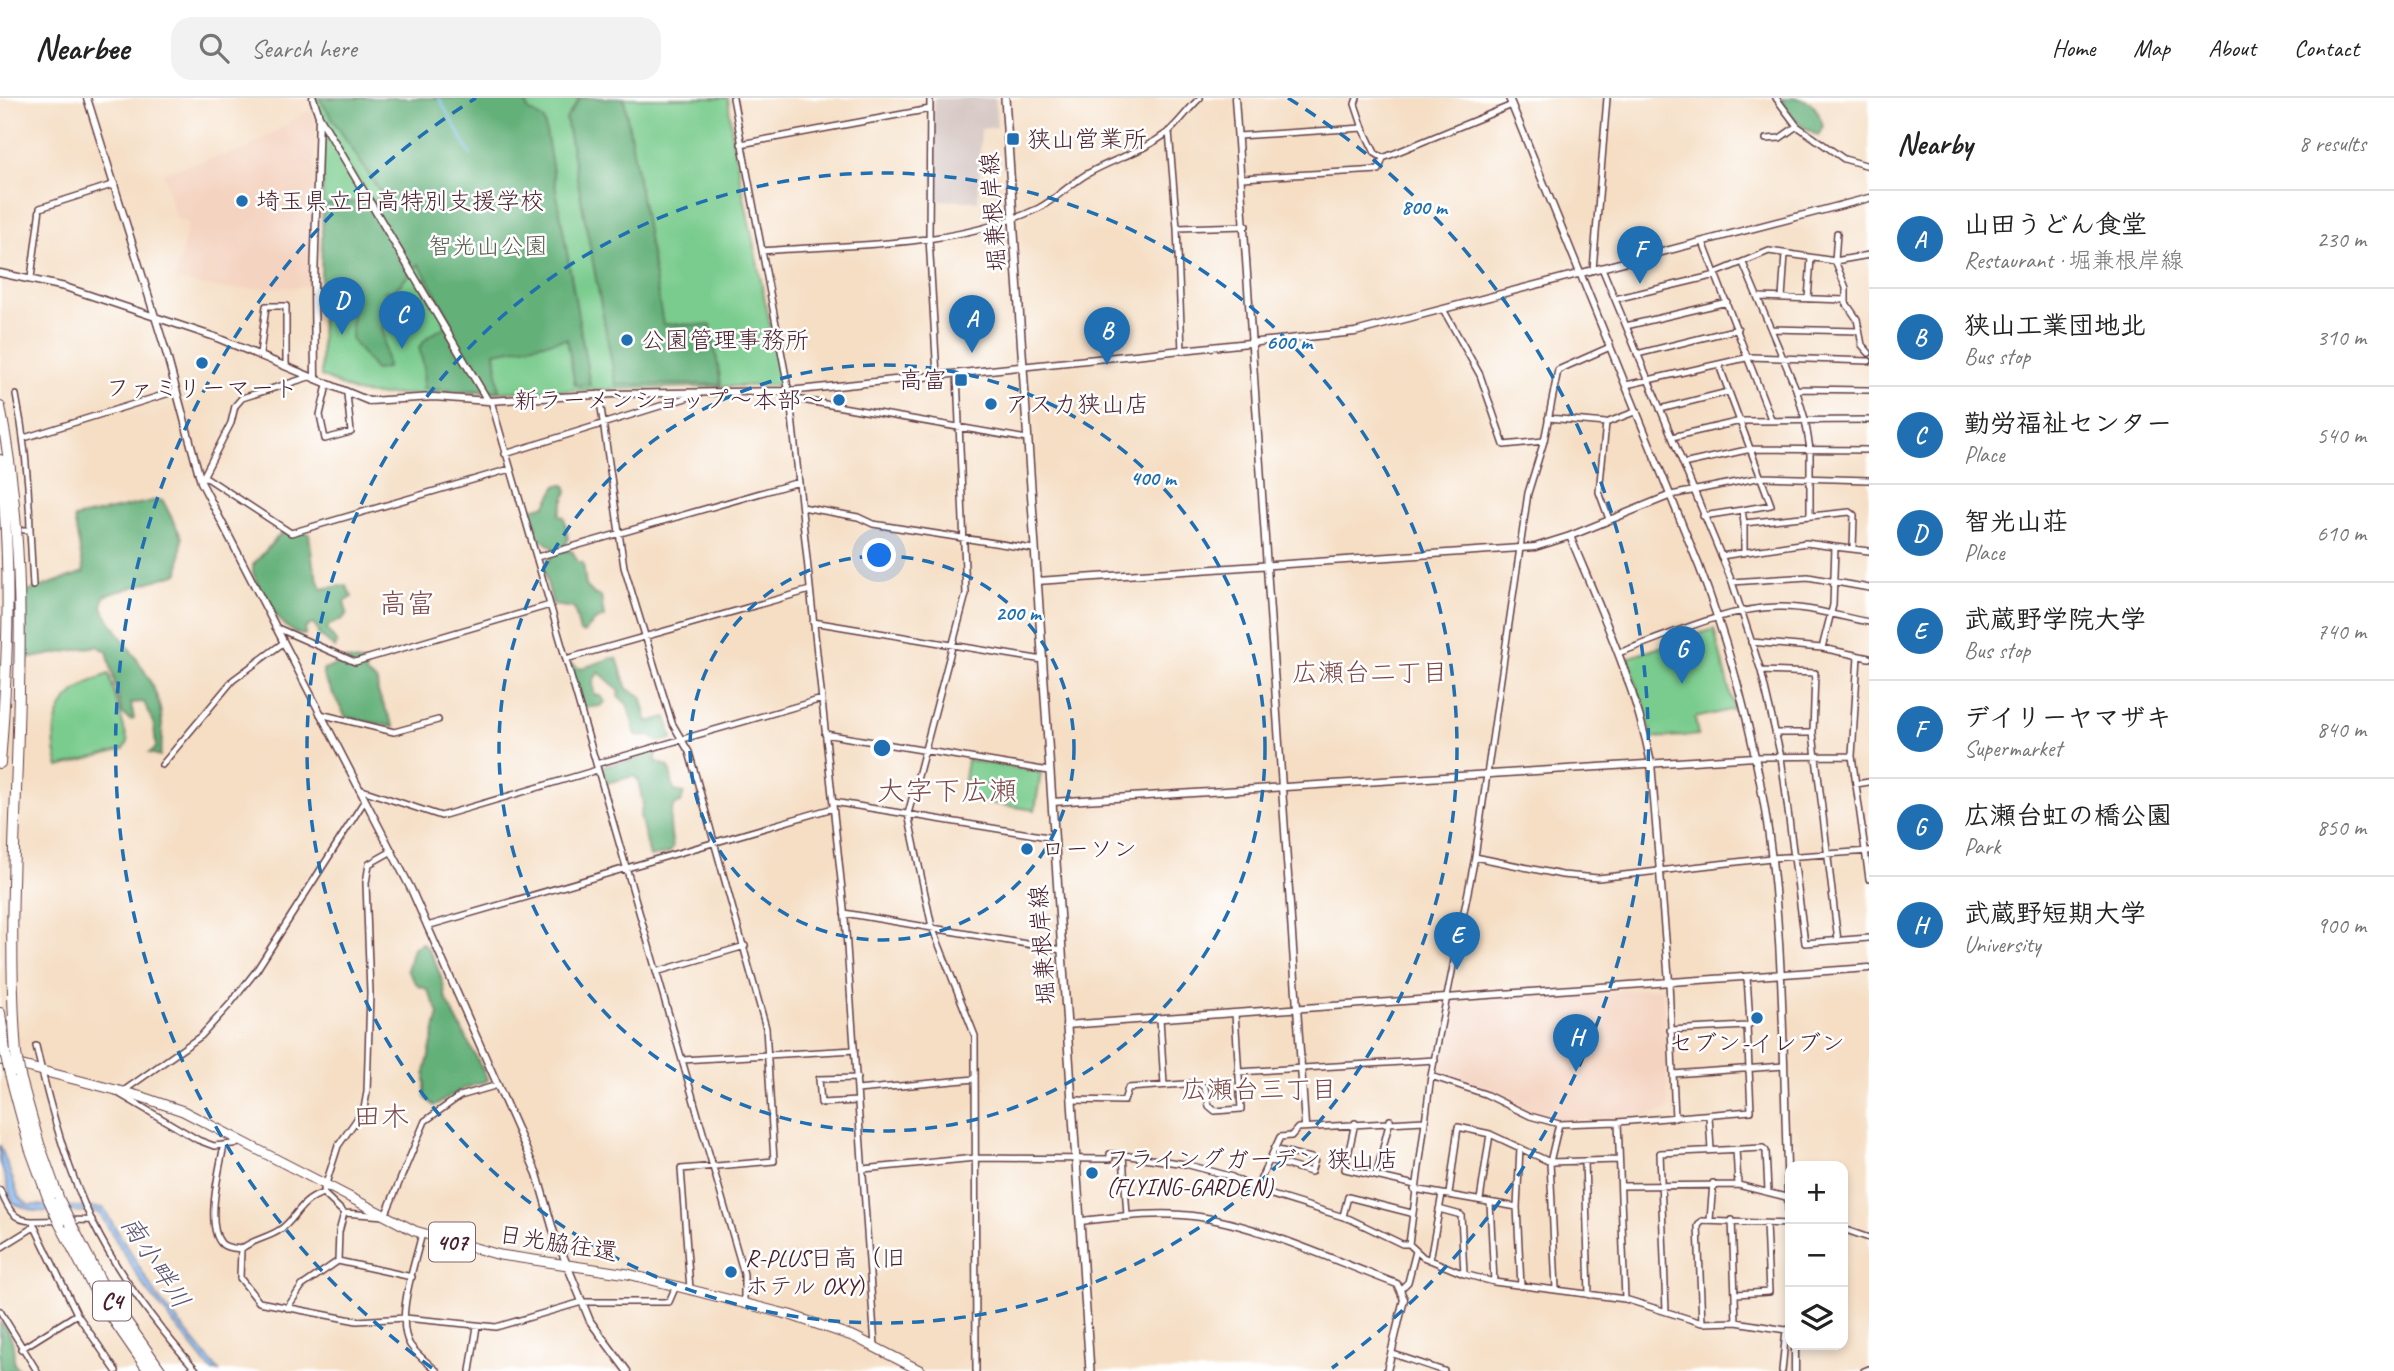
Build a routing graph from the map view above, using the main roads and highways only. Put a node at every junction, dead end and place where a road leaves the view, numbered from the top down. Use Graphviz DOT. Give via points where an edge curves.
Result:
graph roads {
  1 [pos="1004,98"];
  2 [pos="0,407"];
  3 [pos="0,460"];
  4 [pos="0,763"];
  5 [pos="0,1013"];
  6 [pos="7,1055"];
  7 [pos="65,1224"];
  8 [pos="149,1371"];
  9 [pos="162,1371"];
  10 [pos="921,1371"];
  11 [pos="1090,1371"];
  1 -- 11 [label="main road, 堀兼根岸線"];
  2 -- 6 [label="highway, C4" via="14,489 18,560 3,904"];
  3 -- 4 [label="highway" via="9,607"];
  5 -- 6 [label="highway, C4"];
  6 -- 7 [label="highway, C4, bridge" via="30,1148"];
  6 -- 10 [label="highway, 日光脇往還 / 407" via="42,1072 183,1111 325,1189 422,1233 499,1255 588,1266 807,1320 875,1346"];
  7 -- 8 [label="highway, C4" via="100,1300"];
  7 -- 9 [label="highway, C4"];
}
